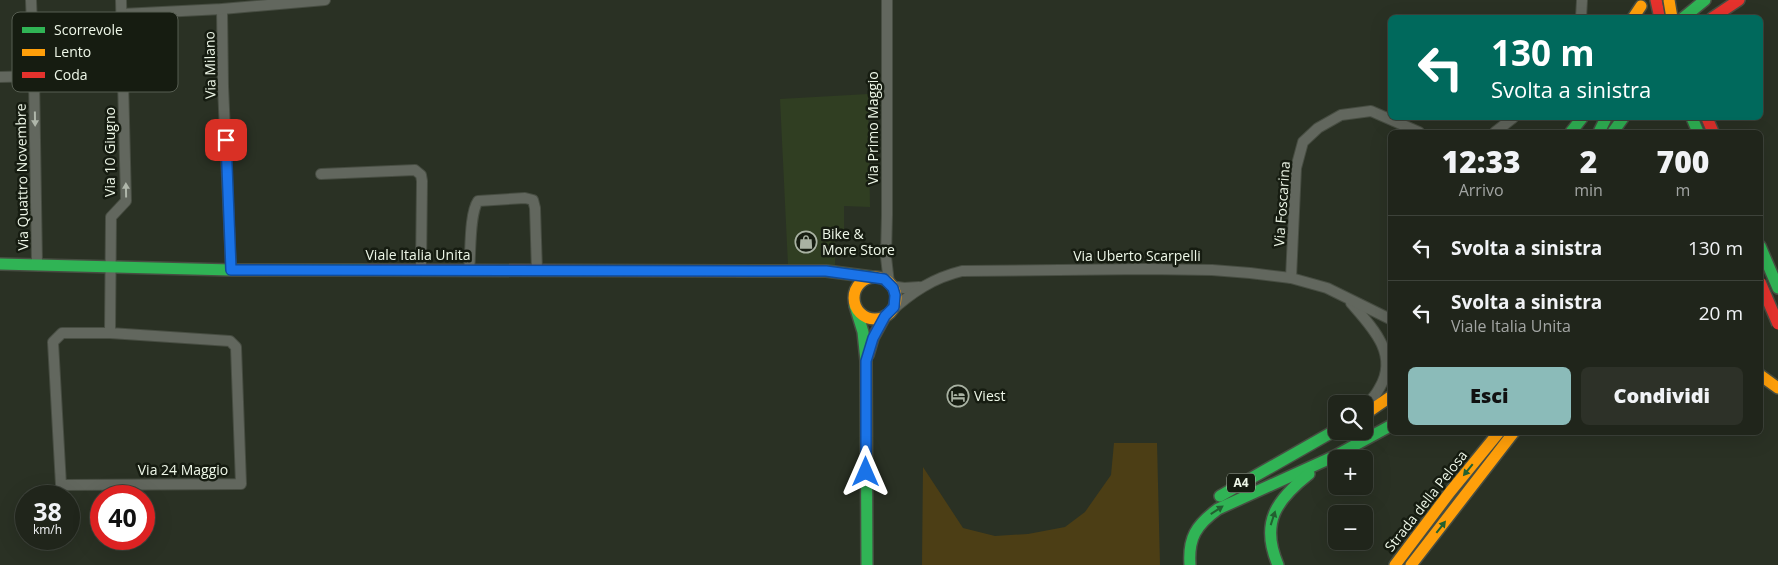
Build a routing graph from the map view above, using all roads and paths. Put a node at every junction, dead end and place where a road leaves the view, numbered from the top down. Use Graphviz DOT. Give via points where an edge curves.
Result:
graph roads {
  1 [pos="324,0"];
  2 [pos="887,0"];
  3 [pos="1582,0"];
  4 [pos="1656,0"];
  5 [pos="1670,0"];
  6 [pos="1683,0"];
  7 [pos="1704,0"];
  8 [pos="1739,0"];
  9 [pos="289,1"];
  10 [pos="1641,6"];
  11 [pos="222,9"];
  12 [pos="162,12"];
  13 [pos="1581,15"];
  14 [pos="1635,15"];
  15 [pos="1659,15"];
  16 [pos="1667,15"];
  17 [pos="1672,15"];
  18 [pos="1686,15"];
  19 [pos="1716,15"];
  20 [pos="34,92"];
  21 [pos="123,92"];
  22 [pos="1388,118"];
  23 [pos="1392,120"];
  24 [pos="1510,120"];
  25 [pos="1580,120"];
  26 [pos="1414,130"];
  27 [pos="1498,130"];
  28 [pos="1572,130"];
  29 [pos="321,174"];
  30 [pos="1763,253"];
  31 [pos="886,257"];
  32 [pos="4,263"];
  33 [pos="37,264"];
  34 [pos="109,268"];
  35 [pos="231,270"];
  36 [pos="420,270"];
  37 [pos="470,270"];
  38 [pos="537,271"];
  39 [pos="826,271"];
  40 [pos="874,277"];
  41 [pos="1291,278"];
  42 [pos="890,284"];
  43 [pos="925,285"];
  44 [pos="1763,289"];
  45 [pos="1778,289"];
  46 [pos="1763,295"];
  47 [pos="1347,298"];
  48 [pos="1778,300"];
  49 [pos="1763,302"];
  50 [pos="854,303"];
  51 [pos="1778,309"];
  52 [pos="1763,312"];
  53 [pos="888,314"];
  54 [pos="1388,318"];
  55 [pos="1778,324"];
  56 [pos="110,332"];
  57 [pos="866,361"];
  58 [pos="1763,377"];
  59 [pos="1778,388"];
  60 [pos="1388,398"];
  61 [pos="1373,400"];
  62 [pos="1373,409"];
  63 [pos="1388,427"];
  64 [pos="1328,429"];
  65 [pos="1328,434"];
  66 [pos="1497,435"];
  67 [pos="1512,435"];
  68 [pos="1346,450"];
  69 [pos="1289,456"];
  70 [pos="1328,459"];
  71 [pos="1328,461"];
  72 [pos="1179,549"];
  73 [pos="867,565"];
  74 [pos="1190,565"];
  75 [pos="1278,565"];
  76 [pos="1395,565"];
  77 [pos="1411,565"];
  1 -- 9 [label="street"];
  2 -- 31 [label="street, Via Primo Maggio"];
  3 -- 13 [label="street"];
  4 -- 15 [label="main road"];
  5 -- 17 [label="main road, bridge"];
  6 -- 16 [label="main road"];
  7 -- 18 [label="main road"];
  8 -- 19 [label="main road"];
  9 -- 11 [label="street"];
  10 -- 14 [label="main road"];
  11 -- 12 [label="street"];
  11 -- 35 [label="street, Via Milano"];
  20 -- 33 [label="street, Via Quattro Novembre, one-way"];
  34 -- 21 [label="street, Via 10 Giugno, one-way" via="111,217 126,201"];
  22 -- 41 [label="street, Via Foscarina" via="1371,111 1341,115 1318,128 1303,142 1296,168"];
  23 -- 26 [label="street, Via Foscarina"];
  24 -- 27 [label="street"];
  25 -- 28 [label="main road"];
  29 -- 36 [label="street" via="416,170 422,180"];
  30 -- 45 [label="main road"];
  31 -- 40 [label="street, Via Primo Maggio"];
  31 -- 42 [label="street, Via Primo Maggio"];
  32 -- 33 [label="main road, Viale Italia Unita"];
  33 -- 34 [label="main road, Viale Italia Unita"];
  34 -- 35 [label="main road, Viale Italia Unita"];
  34 -- 56 [label="street"];
  35 -- 36 [label="main road, Viale Italia Unita"];
  36 -- 37 [label="main road, Viale Italia Unita"];
  37 -- 38 [label="main road, Viale Italia Unita"];
  37 -- 38 [label="street" via="474,206 478,201 525,198 533,200 535,208"];
  38 -- 39 [label="main road, Viale Italia Unita"];
  39 -- 40 [label="main road, Viale Italia Unita"];
  39 -- 50 [label="main road" via="840,283"];
  40 -- 42 [label="main road"];
  40 -- 50 [label="main road" via="856,287"];
  41 -- 43 [label="street, Via Uberto Scarpelli" via="1212,270 962,271"];
  41 -- 47 [label="street, Via Uberto Scarpelli" via="1328,288"];
  42 -- 43 [label="street, Via Uberto Scarpelli" via="916,288"];
  42 -- 53 [label="main road" via="896,301"];
  43 -- 53 [label="street, Via Uberto Scarpelli"];
  44 -- 55 [label="main road, bridge"];
  45 -- 46 [label="main road"];
  47 -- 54 [label="street, Via Uberto Scarpelli"];
  47 -- 61 [label="street, Via Uberto Scarpelli" via="1371,326 1387,355 1384,380"];
  48 -- 49 [label="main road"];
  50 -- 53 [label="main road" via="865,317 878,319"];
  50 -- 57 [label="main road" via="863,332"];
  51 -- 52 [label="main road"];
  53 -- 57 [label="main road" via="873,338"];
  56 -- 56 [label="street, Via 24 Maggio" via="230,340 236,347 242,484 61,485 53,342 62,333"];
  57 -- 73 [label="main road"];
  58 -- 59 [label="main road"];
  60 -- 62 [label="main road"];
  63 -- 68 [label="main road"];
  64 -- 69 [label="street"];
  65 -- 69 [label="main road, A4"];
  66 -- 76 [label="main road, Strada della Pelosa, one-way"];
  77 -- 67 [label="main road, Strada della Pelosa, one-way"];
  69 -- 72 [label="main road, A4" via="1202,508 1189,524"];
  74 -- 70 [label="main road, A4, one-way" via="1189,548 1196,530 1215,511"];
  75 -- 71 [label="main road, one-way" via="1269,543 1276,508 1296,484"];
}
